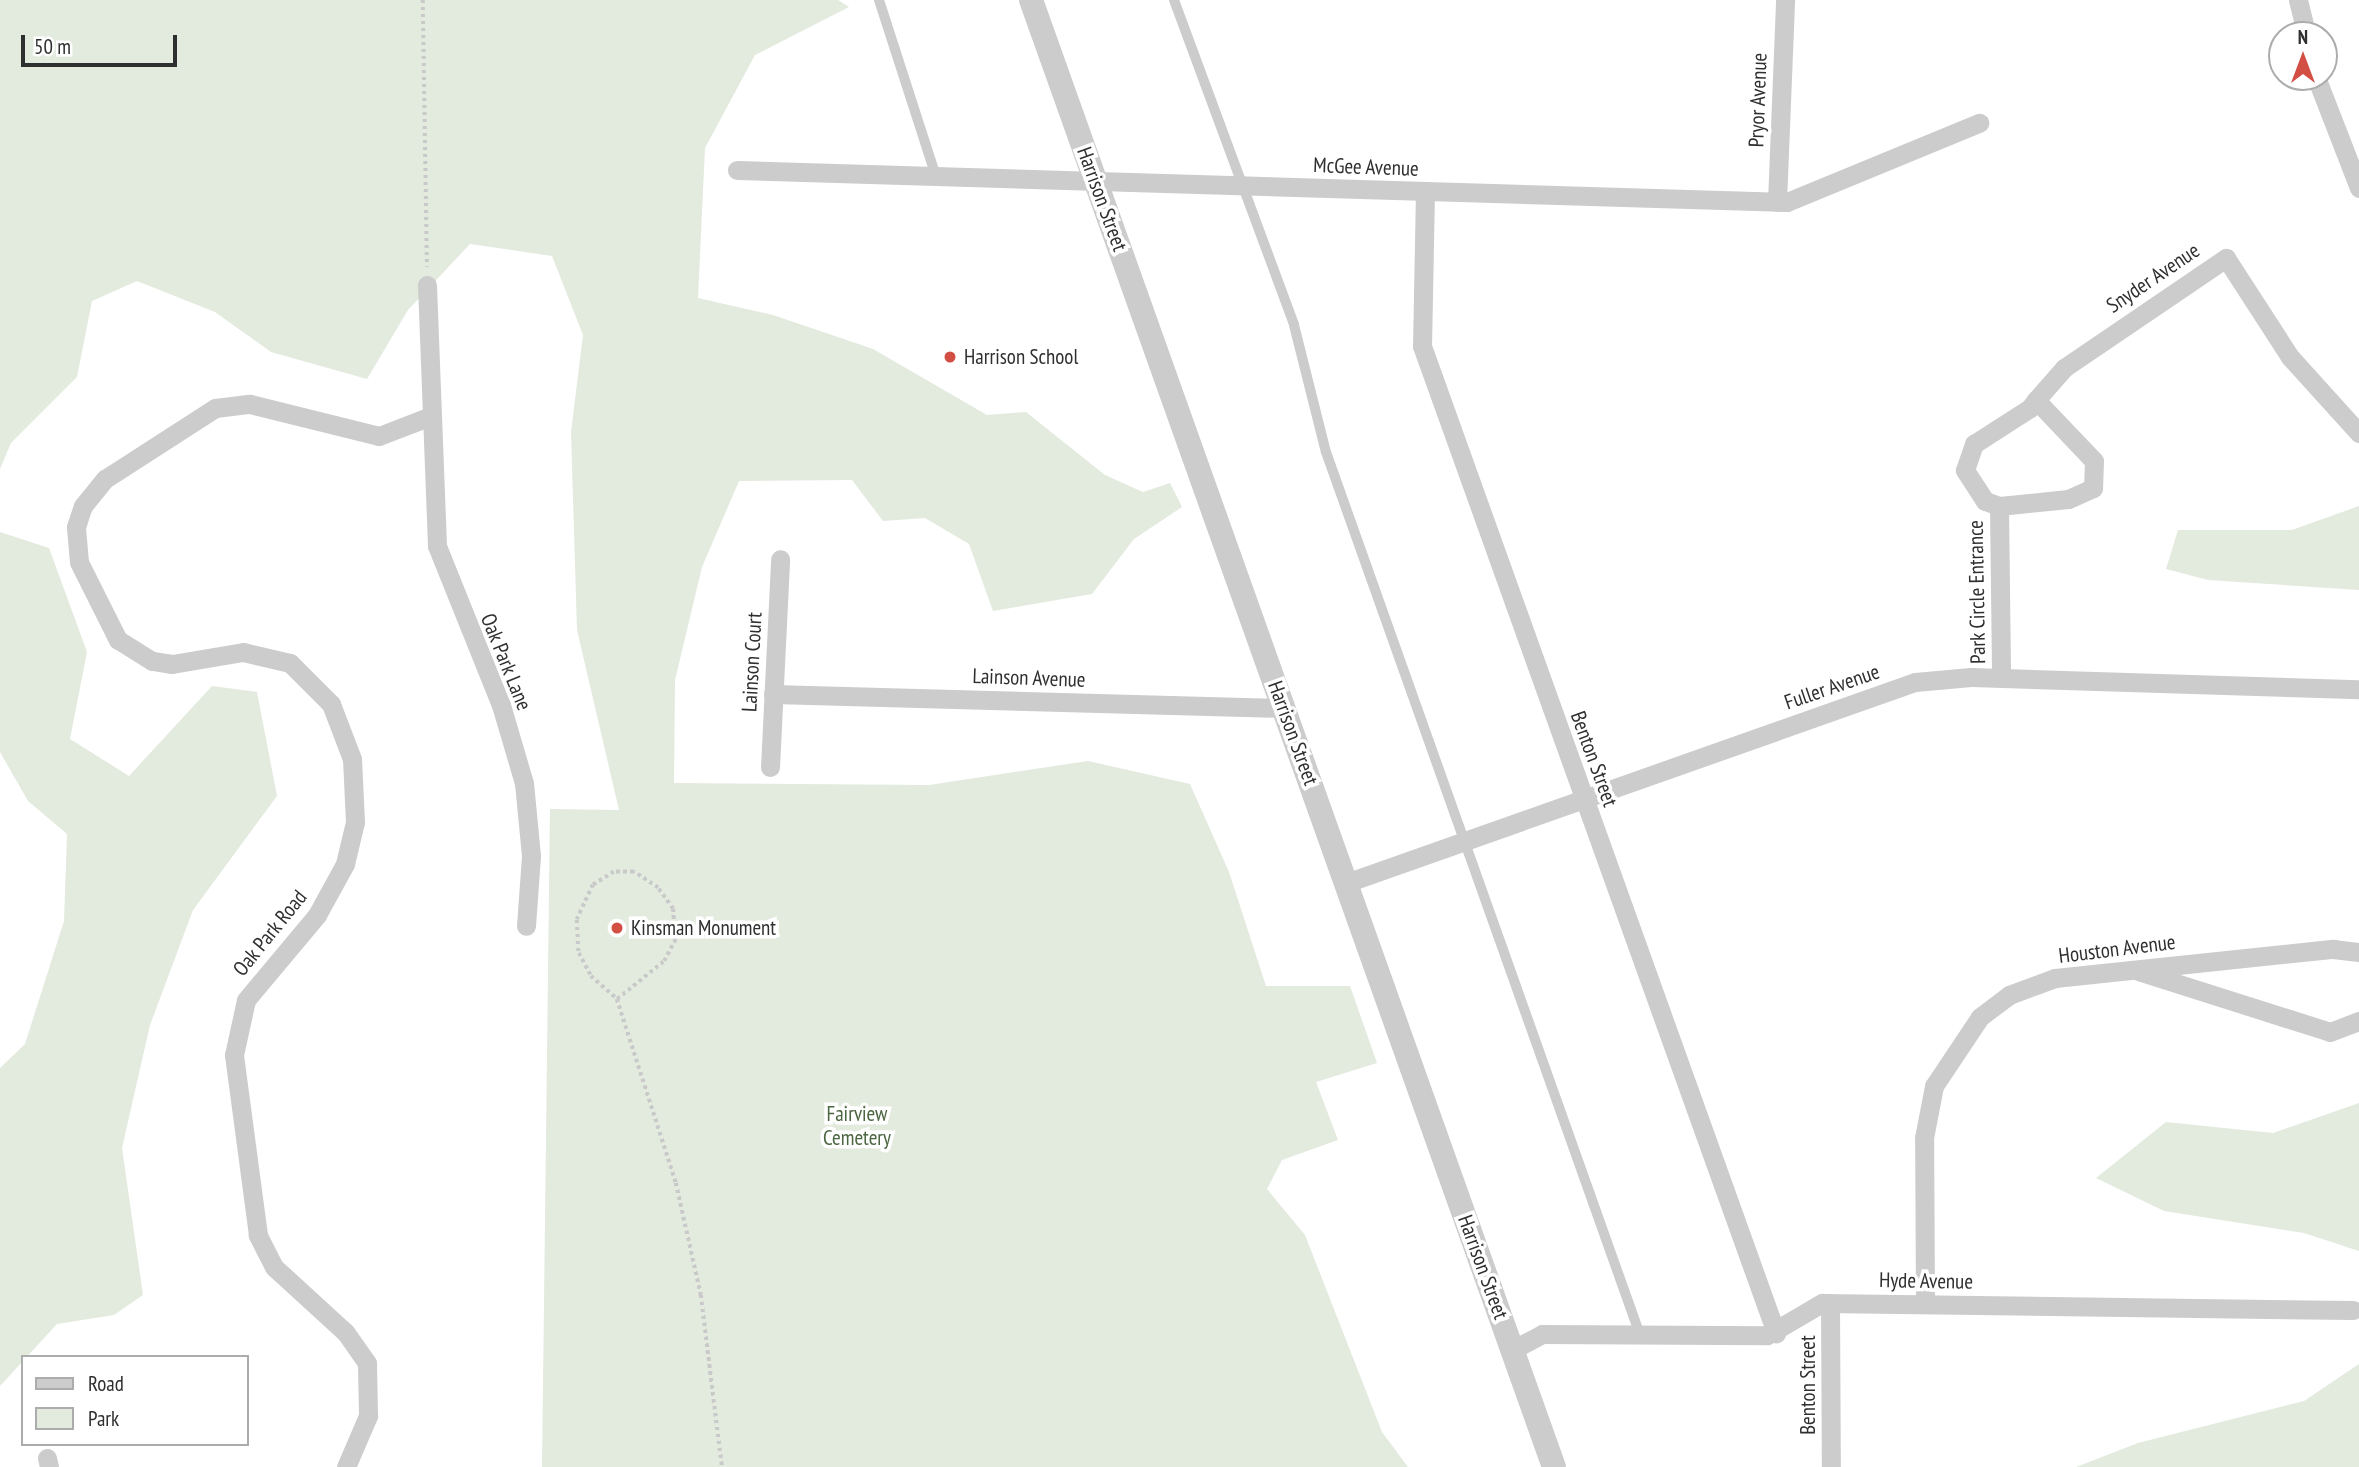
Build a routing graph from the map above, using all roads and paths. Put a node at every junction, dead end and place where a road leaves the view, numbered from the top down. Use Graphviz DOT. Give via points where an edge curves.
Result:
graph roads {
  1 [pos="423,0"];
  2 [pos="879,0"];
  3 [pos="1031,0"];
  4 [pos="1174,0"];
  5 [pos="1785,0"];
  6 [pos="2298,0"];
  7 [pos="2303,21"];
  8 [pos="2321,91"];
  9 [pos="1979,123"];
  10 [pos="737,170"];
  11 [pos="936,177"];
  12 [pos="1097,182"];
  13 [pos="1244,185"];
  14 [pos="2359,188"];
  15 [pos="1425,191"];
  16 [pos="1777,202"];
  17 [pos="427,285"];
  18 [pos="2036,400"];
  19 [pos="431,416"];
  20 [pos="2359,433"];
  21 [pos="1999,506"];
  22 [pos="780,559"];
  23 [pos="2001,678"];
  24 [pos="2359,689"];
  25 [pos="773,694"];
  26 [pos="1284,708"];
  27 [pos="770,767"];
  28 [pos="1585,799"];
  29 [pos="1467,840"];
  30 [pos="1346,883"];
  31 [pos="526,926"];
  32 [pos="2359,952"];
  33 [pos="2137,971"];
  34 [pos="617,999"];
  35 [pos="2359,1021"];
  36 [pos="1830,1303"];
  37 [pos="1925,1303"];
  38 [pos="2353,1310"];
  39 [pos="1776,1333"];
  40 [pos="1640,1335"];
  41 [pos="1512,1350"];
  42 [pos="346,1467"];
  43 [pos="722,1467"];
  44 [pos="1554,1467"];
  45 [pos="1830,1467"];
  1 -- 17 [label="path"];
  2 -- 11 [label="lane"];
  3 -- 12 [label="street, Harrison Street"];
  4 -- 13 [label="lane"];
  5 -- 16 [label="street, Pryor Avenue"];
  6 -- 7 [label="street"];
  8 -- 14 [label="street"];
  9 -- 16 [label="street, McGee Avenue" via="1839,183"];
  10 -- 11 [label="street, McGee Avenue"];
  11 -- 12 [label="street, McGee Avenue"];
  12 -- 13 [label="street, McGee Avenue"];
  12 -- 26 [label="street, Harrison Street"];
  13 -- 15 [label="street, McGee Avenue"];
  13 -- 29 [label="lane" via="1294,326 1326,452"];
  15 -- 16 [label="street, McGee Avenue"];
  15 -- 28 [label="street, Benton Street" via="1422,346"];
  17 -- 19 [label="street"];
  18 -- 20 [label="street, Snyder Avenue" via="2064,368 2226,258 2290,357"];
  18 -- 21 [label="street" via="1966,457 1975,493"];
  18 -- 21 [label="street" via="2094,461 2093,488 2068,499"];
  19 -- 31 [label="street, Oak Park Lane" via="437,546 504,715 528,808"];
  19 -- 42 [label="street, Oak Park Road" via="379,436 250,404 215,408 105,479 83,506 76,527 79,562 118,640 144,657 172,664 243,652 290,663 326,696 352,759 355,822 345,864 317,915 246,1000 234,1055 258,1234 274,1267 345,1332 367,1363 368,1416"];
  21 -- 23 [label="street, Park Circle Entrance"];
  22 -- 25 [label="street, Lainson Court"];
  23 -- 24 [label="street, Fuller Avenue"];
  23 -- 28 [label="street, Fuller Avenue" via="1915,682"];
  25 -- 26 [label="street, Lainson Avenue"];
  25 -- 27 [label="street, Lainson Court"];
  26 -- 30 [label="street, Harrison Street"];
  28 -- 29 [label="street, Fuller Avenue"];
  28 -- 39 [label="street, Benton Street"];
  29 -- 30 [label="street, Fuller Avenue"];
  29 -- 40 [label="lane"];
  30 -- 41 [label="street, Harrison Street"];
  32 -- 33 [label="street, Houston Avenue" via="2333,949"];
  33 -- 35 [label="street" via="2330,1032"];
  33 -- 37 [label="street, Houston Avenue" via="2055,978 2009,995 1980,1017 1949,1055 1934,1086 1924,1138"];
  34 -- 34 [label="path" via="664,961 675,940 673,909 658,888 634,872 614,872 593,886 577,920 579,953 591,976"];
  34 -- 43 [label="path" via="679,1195 701,1295"];
  36 -- 37 [label="street, Hyde Avenue"];
  36 -- 39 [label="street, Hyde Avenue"];
  36 -- 45 [label="street, Benton Street"];
  37 -- 38 [label="street, Hyde Avenue"];
  39 -- 40 [label="street, Hyde Avenue"];
  40 -- 41 [label="street, Hyde Avenue" via="1542,1334"];
  41 -- 44 [label="street, Harrison Street"];
}
